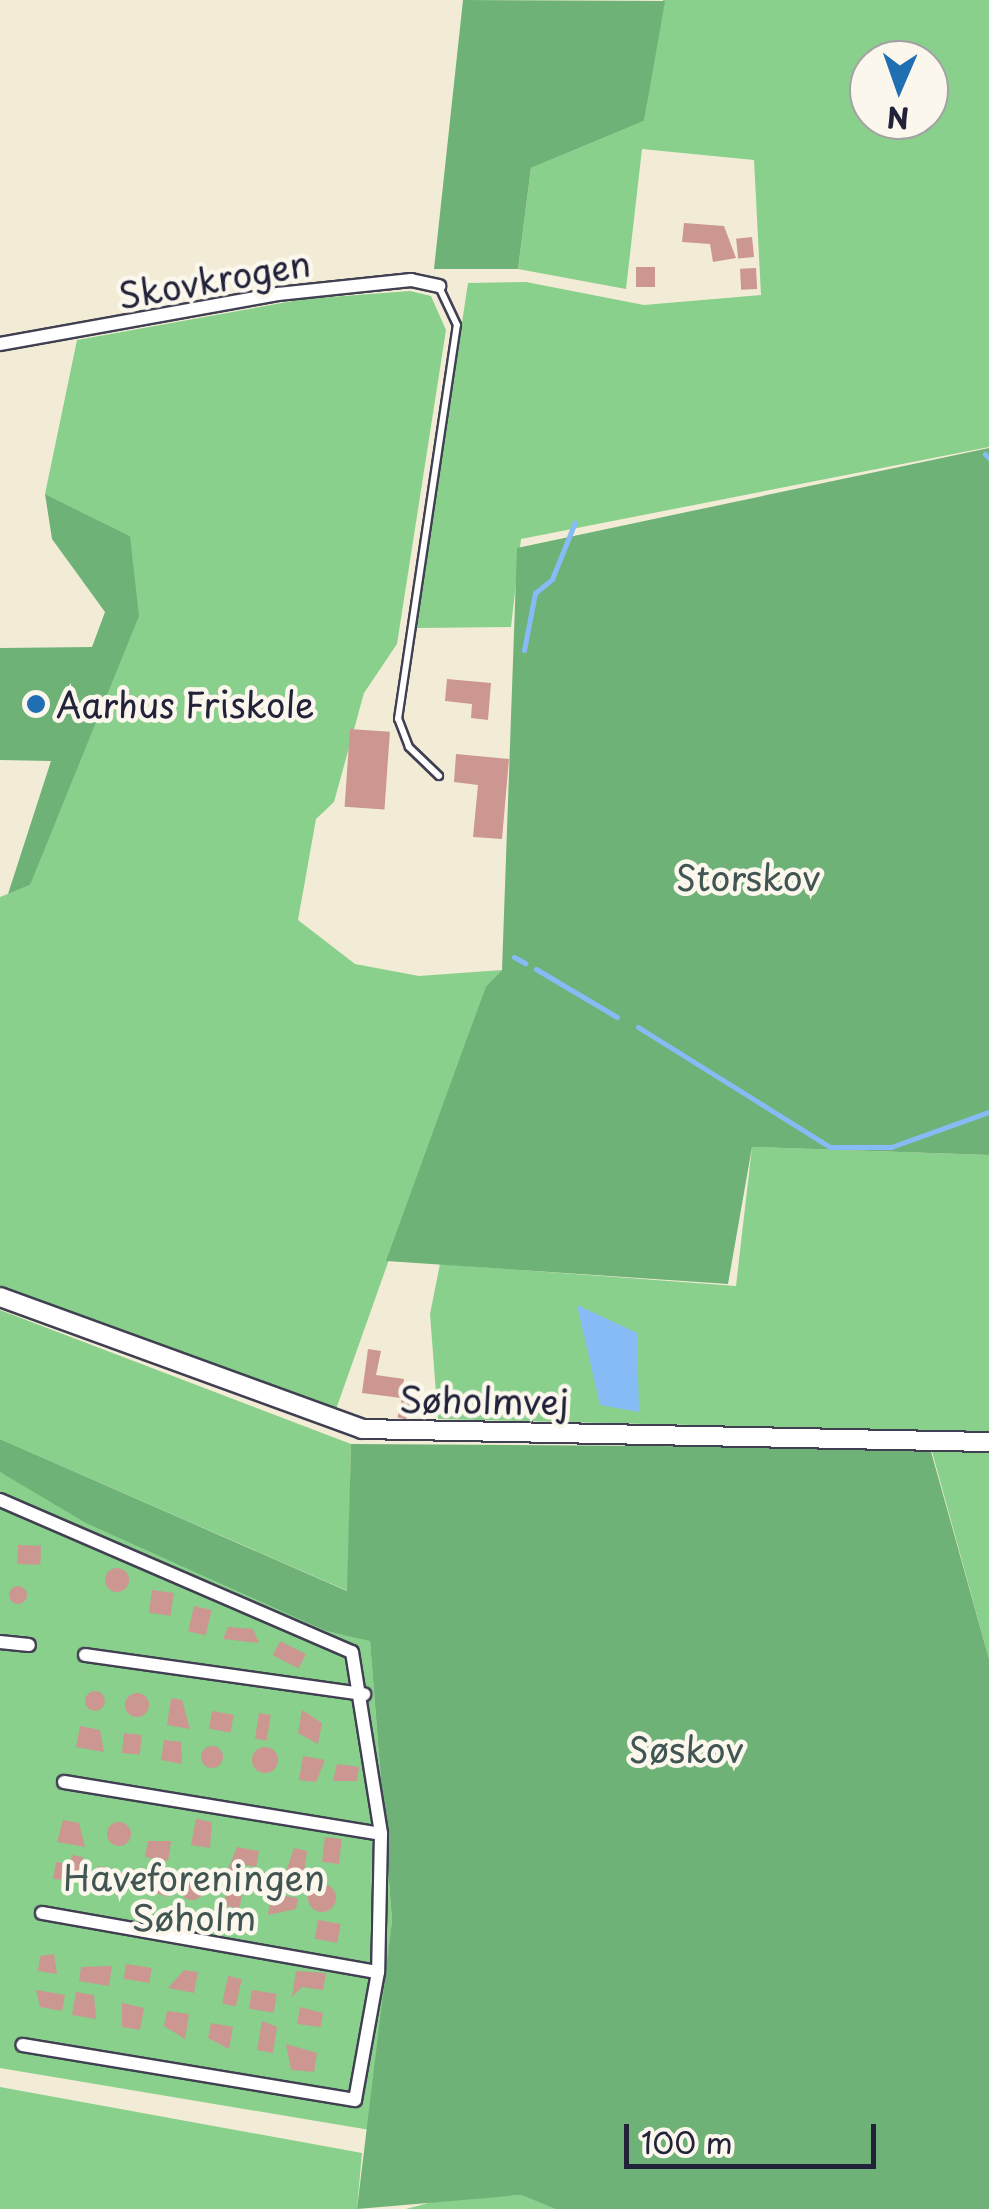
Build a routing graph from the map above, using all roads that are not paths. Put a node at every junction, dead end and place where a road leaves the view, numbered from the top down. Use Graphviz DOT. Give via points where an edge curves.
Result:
graph roads {
  1 [pos="439,286"];
  2 [pos="0,344"];
  3 [pos="439,776"];
  4 [pos="0,1297"];
  5 [pos="989,1442"];
  6 [pos="0,1500"];
  7 [pos="0,1642"];
  8 [pos="29,1645"];
  9 [pos="86,1654"];
  10 [pos="364,1694"];
  11 [pos="64,1782"];
  12 [pos="381,1834"];
  13 [pos="42,1913"];
  14 [pos="378,1972"];
  15 [pos="23,2045"];
  1 -- 2 [label="street, Skovkrogen" via="411,280 278,294"];
  1 -- 3 [label="lane" via="457,326 398,719"];
  4 -- 5 [label="street, Søholmvej" via="362,1429"];
  6 -- 10 [label="street" via="352,1652"];
  7 -- 8 [label="street"];
  9 -- 10 [label="street"];
  10 -- 12 [label="street"];
  11 -- 12 [label="street"];
  12 -- 14 [label="street"];
  13 -- 14 [label="street"];
  14 -- 15 [label="street" via="356,2100"];
}
